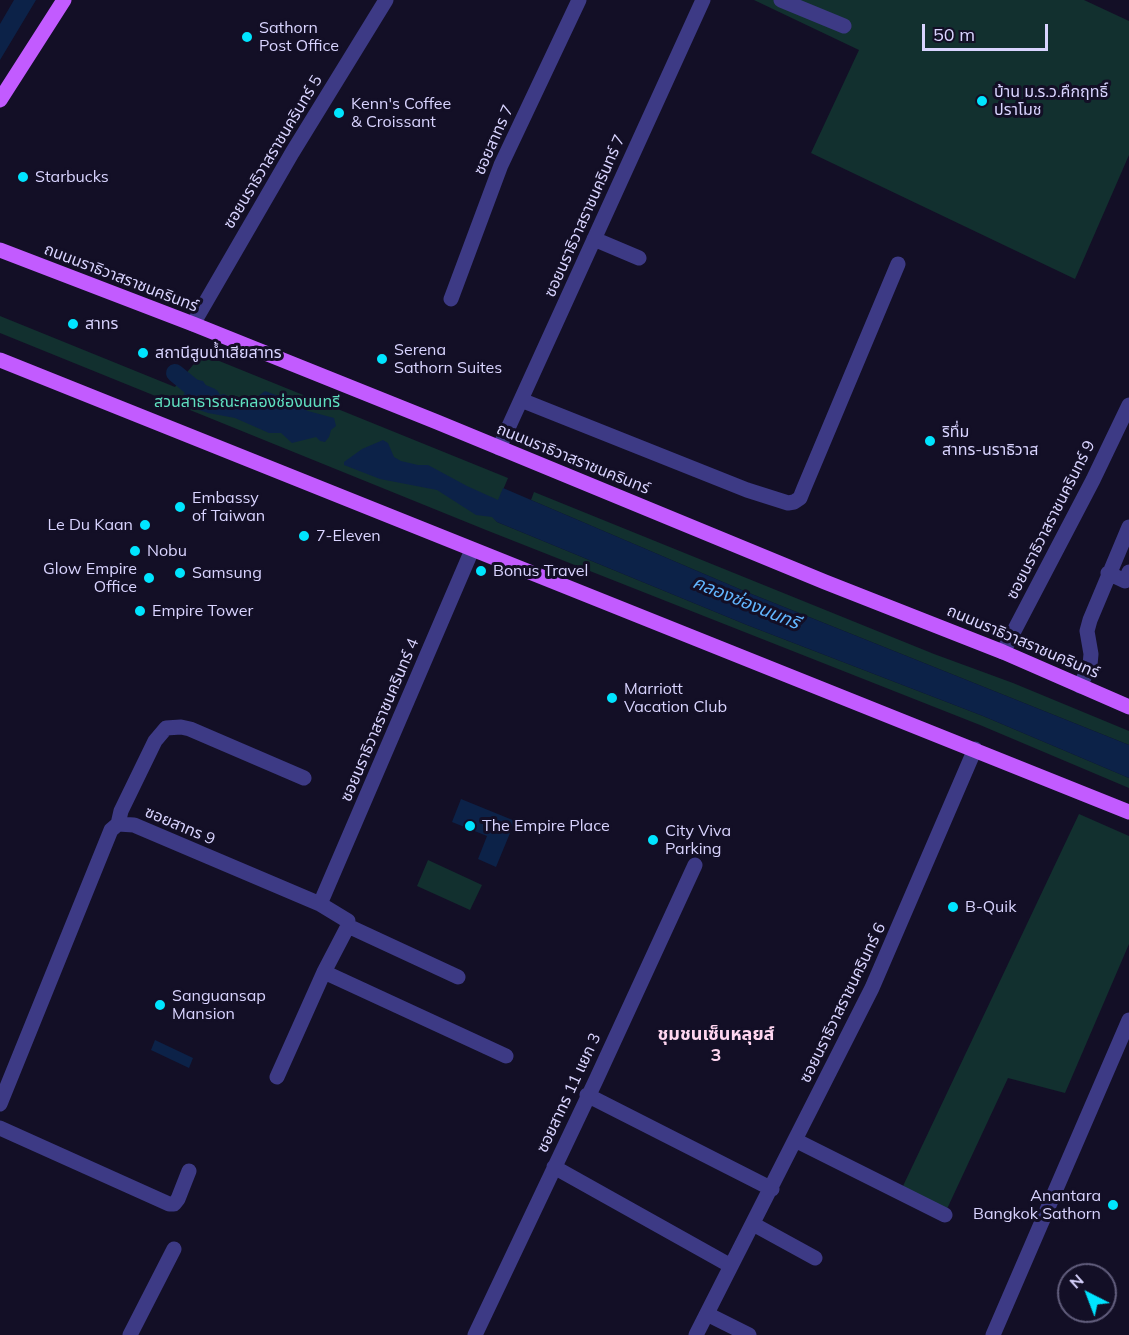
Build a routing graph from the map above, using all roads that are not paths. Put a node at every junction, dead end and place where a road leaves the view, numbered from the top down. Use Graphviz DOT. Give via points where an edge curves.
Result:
graph roads {
  1 [pos="64,0"];
  2 [pos="386,0"];
  3 [pos="579,0"];
  4 [pos="703,0"];
  5 [pos="781,0"];
  6 [pos="844,26"];
  7 [pos="0,100"];
  8 [pos="594,239"];
  9 [pos="4,256"];
  10 [pos="639,258"];
  11 [pos="898,264"];
  12 [pos="451,299"];
  13 [pos="193,324"];
  14 [pos="0,360"];
  15 [pos="521,400"];
  16 [pos="1129,405"];
  17 [pos="499,448"];
  18 [pos="1127,535"];
  19 [pos="472,550"];
  20 [pos="1129,572"];
  21 [pos="1108,573"];
  22 [pos="1003,652"];
  23 [pos="1080,686"];
  24 [pos="1129,707"];
  25 [pos="975,749"];
  26 [pos="304,778"];
  27 [pos="1129,812"];
  28 [pos="118,824"];
  29 [pos="695,865"];
  30 [pos="320,904"];
  31 [pos="348,926"];
  32 [pos="324,972"];
  33 [pos="458,977"];
  34 [pos="1129,1020"];
  35 [pos="506,1056"];
  36 [pos="277,1077"];
  37 [pos="587,1095"];
  38 [pos="0,1104"];
  39 [pos="0,1128"];
  40 [pos="795,1140"];
  41 [pos="554,1167"];
  42 [pos="189,1171"];
  43 [pos="772,1189"];
  44 [pos="945,1215"];
  45 [pos="753,1224"];
  46 [pos="174,1249"];
  47 [pos="815,1258"];
  48 [pos="731,1266"];
  49 [pos="707,1314"];
  50 [pos="477,1334"];
  51 [pos="130,1335"];
  52 [pos="696,1335"];
  53 [pos="748,1335"];
  54 [pos="993,1335"];
  1 -- 7 [label="main road"];
  2 -- 13 [label="street, ซอยนราธิวาสราชนครินทร์ 5"];
  3 -- 12 [label="street, ซอยสาทร 7" via="501,165"];
  4 -- 8 [label="street, ซอยนราธิวาสราชนครินทร์ 7"];
  5 -- 6 [label="street"];
  8 -- 10 [label="street"];
  8 -- 15 [label="street, ซอยนราธิวาสราชนครินทร์ 7"];
  9 -- 13 [label="main road, ถนนนราธิวาสราชนครินทร์"];
  11 -- 15 [label="street" via="800,498 794,502 747,490"];
  13 -- 17 [label="main road, ถนนนราธิวาสราชนครินทร์"];
  14 -- 19 [label="main road"];
  15 -- 17 [label="street, ซอยนราธิวาสราชนครินทร์ 7"];
  16 -- 22 [label="street, ซอยนราธิวาสราชนครินทร์ 9"];
  17 -- 22 [label="main road, ถนนนราธิวาสราชนครินทร์"];
  18 -- 21 [label="street"];
  19 -- 25 [label="main road"];
  19 -- 30 [label="street, ซอยนราธิวาสราชนครินทร์ 4"];
  20 -- 21 [label="street" via="1125,580"];
  21 -- 23 [label="street" via="1087,632 1090,665"];
  22 -- 23 [label="main road, ถนนนราธิวาสราชนครินทร์"];
  23 -- 24 [label="main road, ถนนนราธิวาสราชนครินทร์"];
  25 -- 27 [label="main road"];
  25 -- 40 [label="street, ซอยนราธิวาสราชนครินทร์ 6" via="887,956"];
  26 -- 28 [label="street" via="190,729 173,726 165,728 155,741"];
  28 -- 30 [label="street, ซอยสาทร 9" via="134,825"];
  28 -- 38 [label="street, ซอยสาทร 9" via="111,830"];
  29 -- 37 [label="street, ซอยสาทร 11 แยก 3"];
  30 -- 31 [label="street, ซอยสาทร 9" via="346,919"];
  31 -- 32 [label="street"];
  31 -- 33 [label="street, ซอยสาทร 9"];
  32 -- 35 [label="street"];
  32 -- 36 [label="street"];
  34 -- 54 [label="street"];
  37 -- 41 [label="street, ซอยสาทร 11 แยก 3"];
  37 -- 43 [label="street"];
  39 -- 42 [label="street" via="169,1204 178,1199"];
  40 -- 43 [label="street, ซอยนราธิวาสราชนครินทร์ 6"];
  40 -- 44 [label="street"];
  41 -- 48 [label="street"];
  41 -- 50 [label="street, ซอยสาทร 11 แยก 3"];
  43 -- 45 [label="street, ซอยนราธิวาสราชนครินทร์ 6"];
  45 -- 47 [label="street"];
  45 -- 48 [label="street, ซอยนราธิวาสราชนครินทร์ 6"];
  46 -- 51 [label="street"];
  48 -- 49 [label="street, ซอยนราธิวาสราชนครินทร์ 6"];
  49 -- 52 [label="street, ซอยนราธิวาสราชนครินทร์ 6"];
  49 -- 53 [label="street"];
}
